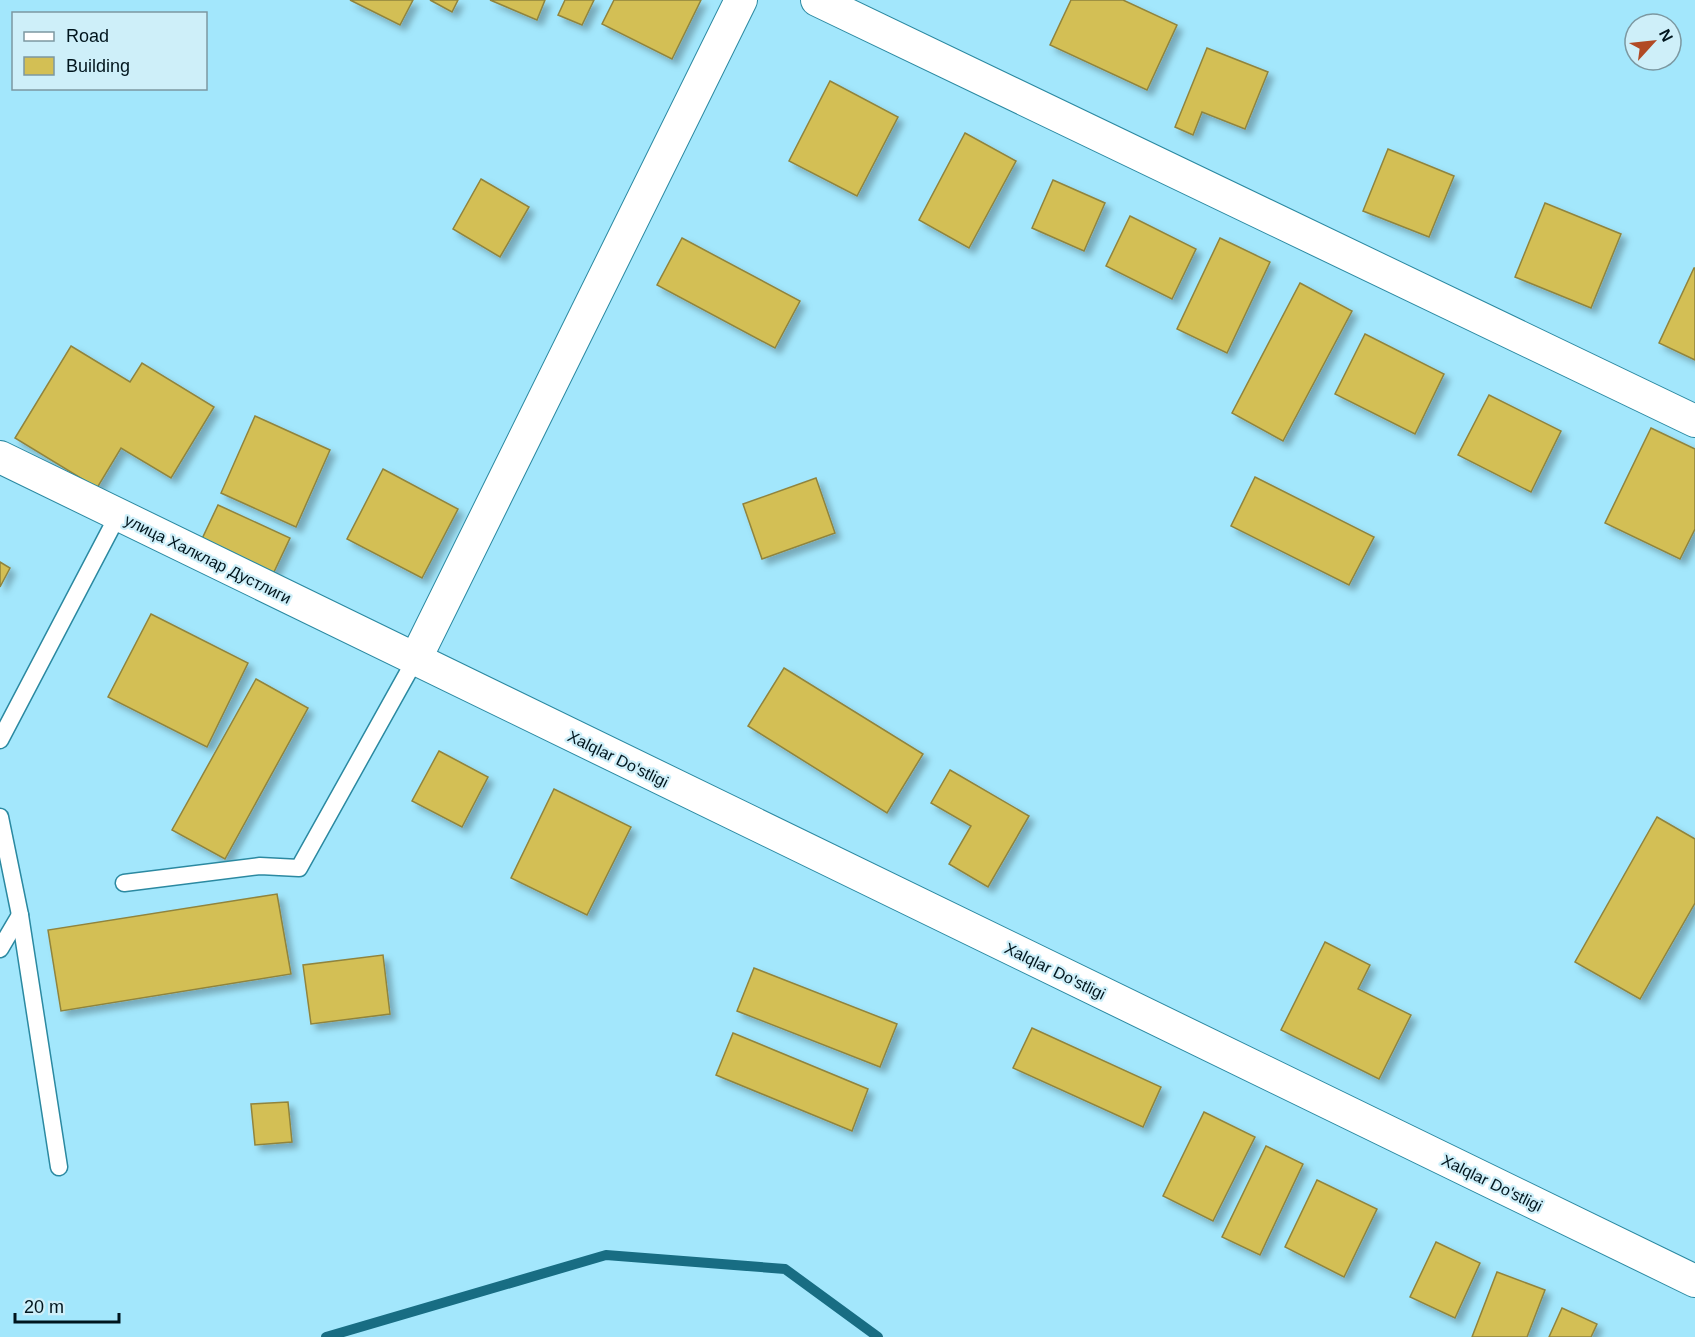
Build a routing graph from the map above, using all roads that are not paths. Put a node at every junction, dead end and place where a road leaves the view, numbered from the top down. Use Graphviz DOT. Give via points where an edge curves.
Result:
graph roads {
  1 [pos="741,0"];
  2 [pos="817,0"];
  3 [pos="1695,421"];
  4 [pos="0,457"];
  5 [pos="118,515"];
  6 [pos="415,660"];
  7 [pos="0,740"];
  8 [pos="0,817"];
  9 [pos="124,883"];
  10 [pos="20,915"];
  11 [pos="0,949"];
  12 [pos="59,1167"];
  13 [pos="1695,1281"];
  1 -- 6 [label="street"];
  2 -- 3 [label="street"];
  4 -- 5 [label="street, улица Халклар Дустлиги"];
  5 -- 6 [label="street, улица Халклар Дустлиги"];
  5 -- 7 [label="lane"];
  6 -- 9 [label="lane" via="299,868 260,866"];
  6 -- 13 [label="street, Xalqlar Do'stligi"];
  8 -- 10 [label="lane"];
  10 -- 11 [label="lane"];
  10 -- 12 [label="lane"];
}
